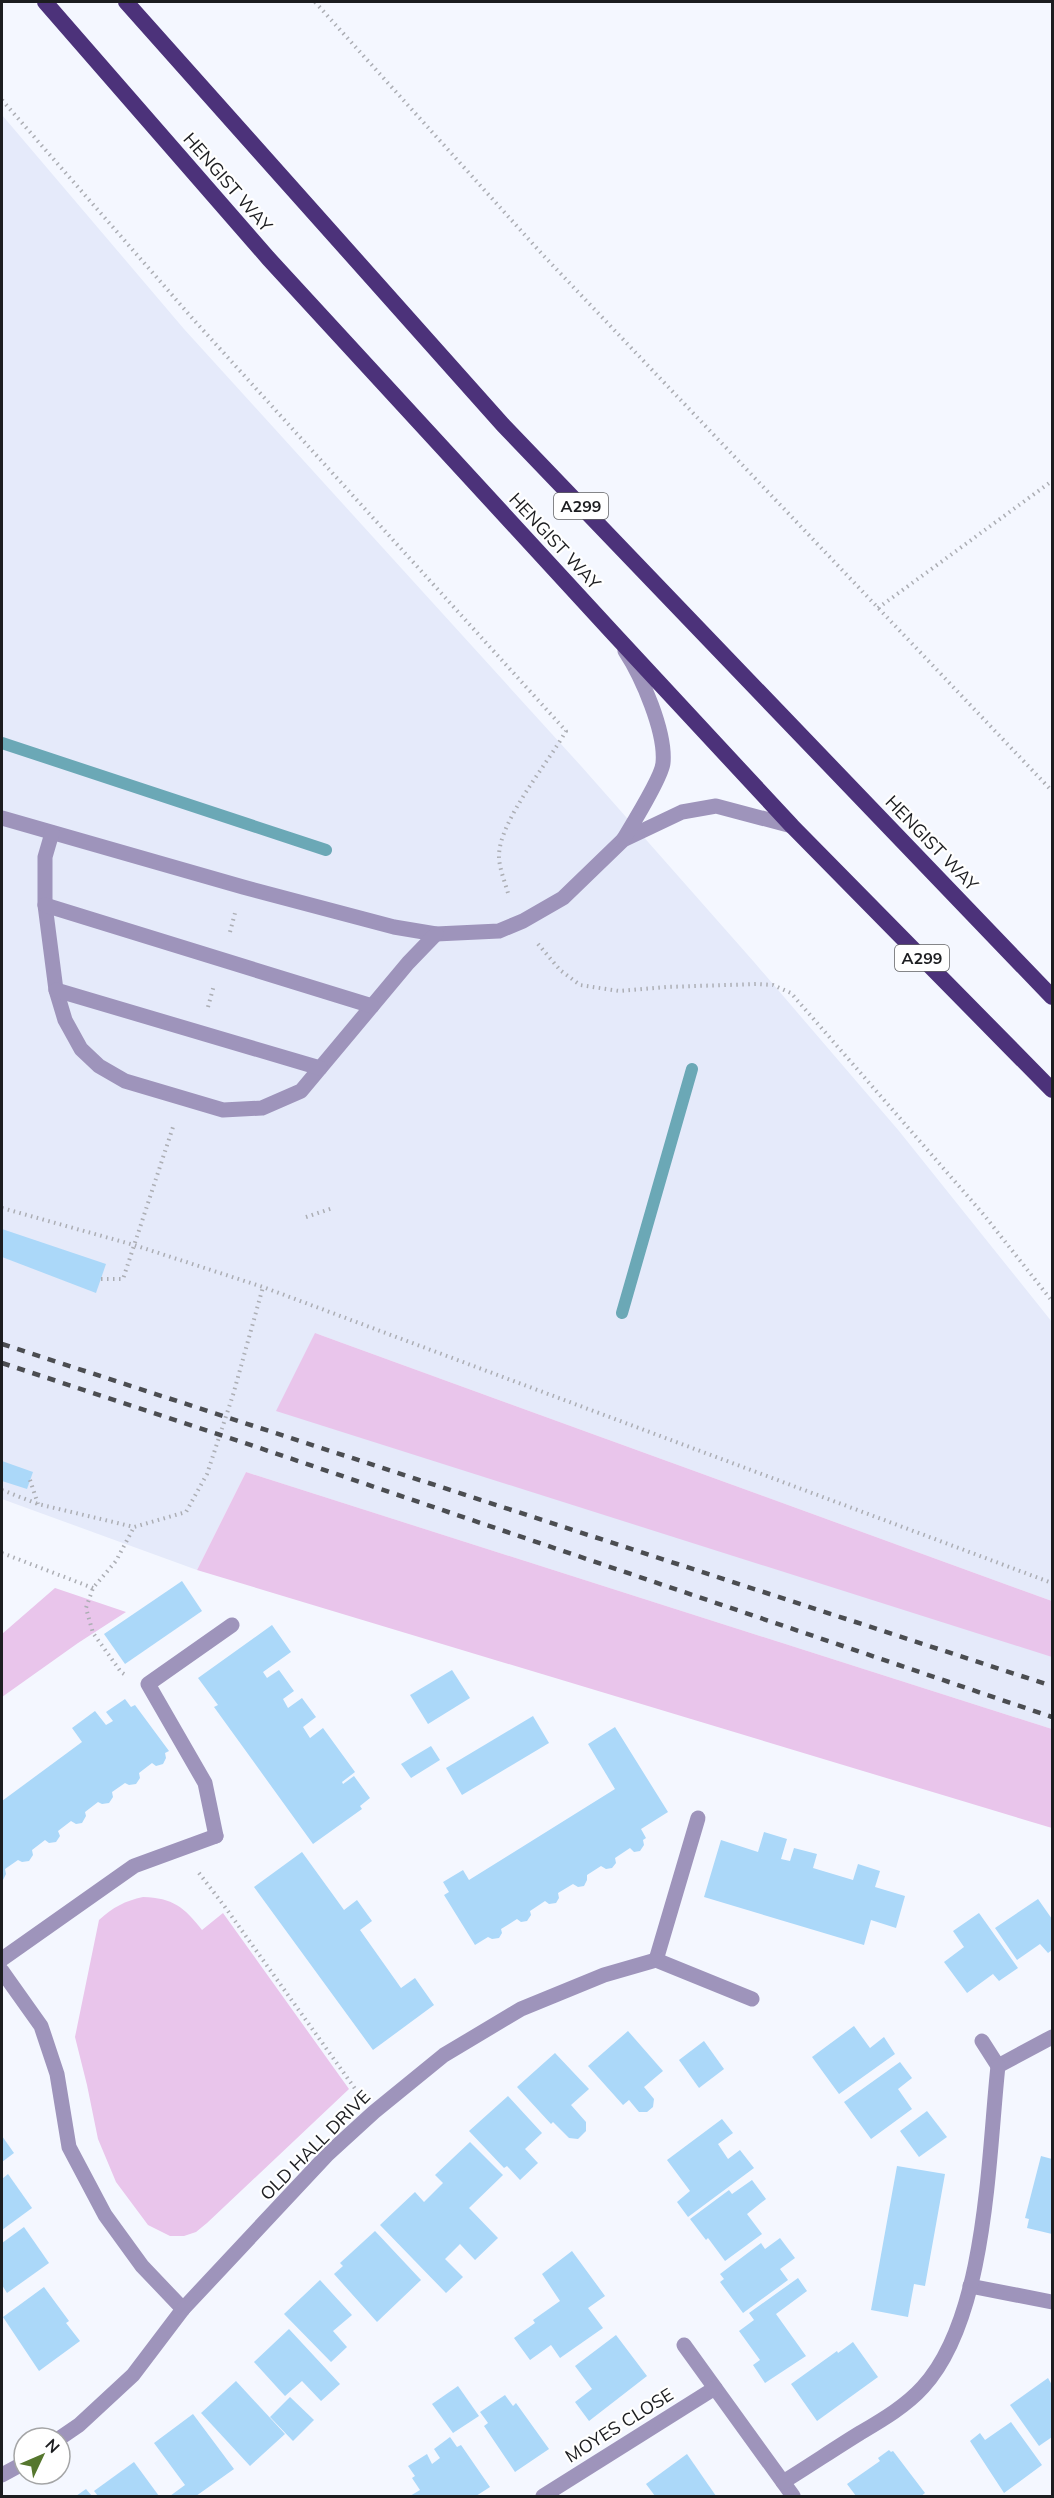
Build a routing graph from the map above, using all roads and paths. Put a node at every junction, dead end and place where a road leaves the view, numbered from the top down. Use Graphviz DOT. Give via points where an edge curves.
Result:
graph roads {
  1 [pos="45,2"];
  2 [pos="126,2"];
  3 [pos="315,2"];
  4 [pos="2,100"];
  5 [pos="1053,481"];
  6 [pos="878,608"];
  7 [pos="611,631"];
  8 [pos="1053,791"];
  9 [pos="2,818"];
  10 [pos="792,826"];
  11 [pos="52,833"];
  12 [pos="623,840"];
  13 [pos="509,897"];
  14 [pos="45,905"];
  15 [pos="436,934"];
  16 [pos="541,949"];
  17 [pos="56,990"];
  18 [pos="1053,997"];
  19 [pos="372,1006"];
  20 [pos="320,1068"];
  21 [pos="1053,1090"];
  22 [pos="174,1123"];
  23 [pos="2,1208"];
  24 [pos="333,1208"];
  25 [pos="306,1217"];
  26 [pos="134,1245"];
  27 [pos="101,1279"];
  28 [pos="263,1287"];
  29 [pos="1053,1301"];
  30 [pos="30,1480"];
  31 [pos="2,1490"];
  32 [pos="38,1504"];
  33 [pos="134,1527"];
  34 [pos="2,1552"];
  35 [pos="1053,1583"];
  36 [pos="93,1588"];
  37 [pos="232,1625"];
  38 [pos="148,1684"];
  39 [pos="698,1818"];
  40 [pos="180,1849"];
  41 [pos="2,1959"];
  42 [pos="656,1960"];
  43 [pos="2,1971"];
  44 [pos="752,1999"];
  45 [pos="1053,2037"];
  46 [pos="982,2041"];
  47 [pos="998,2066"];
  48 [pos="374,2112"];
  49 [pos="969,2286"];
  50 [pos="1053,2302"];
  51 [pos="183,2309"];
  52 [pos="684,2345"];
  53 [pos="715,2388"];
  54 [pos="72,2430"];
  55 [pos="783,2482"];
  56 [pos="543,2496"];
  57 [pos="793,2496"];
  1 -- 7 [label="highway, HENGIST WAY / A299" via="268,258"];
  2 -- 18 [label="highway, HENGIST WAY / A299" via="503,425"];
  3 -- 6 [label="path" via="542,254"];
  4 -- 13 [label="path" via="193,319 566,731 506,830 499,856"];
  5 -- 6 [label="path"];
  6 -- 8 [label="path"];
  7 -- 10 [label="highway, HENGIST WAY / A299"];
  7 -- 12 [label="street" via="651,701 664,764"];
  9 -- 11 [label="street"];
  10 -- 12 [label="street" via="717,806 682,812"];
  10 -- 21 [label="highway, HENGIST WAY / A299"];
  11 -- 14 [label="street" via="45,857"];
  11 -- 15 [label="street" via="382,924"];
  12 -- 15 [label="street" via="563,898 523,921 499,931"];
  14 -- 17 [label="street"];
  14 -- 19 [label="street"];
  15 -- 19 [label="street"];
  16 -- 29 [label="path" via="580,985 619,991 757,984 773,985 791,993 984,1215"];
  17 -- 20 [label="street"];
  17 -- 20 [label="street" via="65,1020 81,1049 99,1066 125,1081 223,1110 262,1108 301,1090"];
  19 -- 20 [label="street"];
  22 -- 26 [label="path"];
  23 -- 26 [label="path"];
  24 -- 25 [label="path"];
  26 -- 27 [label="path" via="123,1279"];
  26 -- 28 [label="path"];
  28 -- 33 [label="path" via="207,1474 186,1512"];
  28 -- 35 [label="path"];
  30 -- 32 [label="path"];
  31 -- 32 [label="path"];
  32 -- 33 [label="path"];
  33 -- 36 [label="path" via="116,1561"];
  34 -- 36 [label="path"];
  36 -- 38 [label="path" via="86,1608 93,1633 121,1672"];
  37 -- 38 [label="street"];
  38 -- 40 [label="street" via="205,1783 216,1836"];
  39 -- 42 [label="street"];
  40 -- 41 [label="street" via="134,1866"];
  40 -- 48 [label="path"];
  42 -- 44 [label="street"];
  42 -- 48 [label="street, OLD HALL DRIVE" via="604,1975 521,2009 444,2055"];
  43 -- 51 [label="street" via="40,2026 57,2074 69,2147 105,2215 142,2266"];
  45 -- 47 [label="street"];
  46 -- 47 [label="street"];
  47 -- 49 [label="street" via="984,2219"];
  48 -- 51 [label="street, OLD HALL DRIVE" via="328,2154"];
  49 -- 50 [label="street"];
  49 -- 55 [label="street" via="951,2347 923,2387 890,2415"];
  51 -- 54 [label="street, OLD HALL DRIVE" via="133,2375"];
  52 -- 53 [label="street"];
  53 -- 55 [label="street"];
  53 -- 56 [label="street, MOYES CLOSE"];
  55 -- 57 [label="street"];
}
